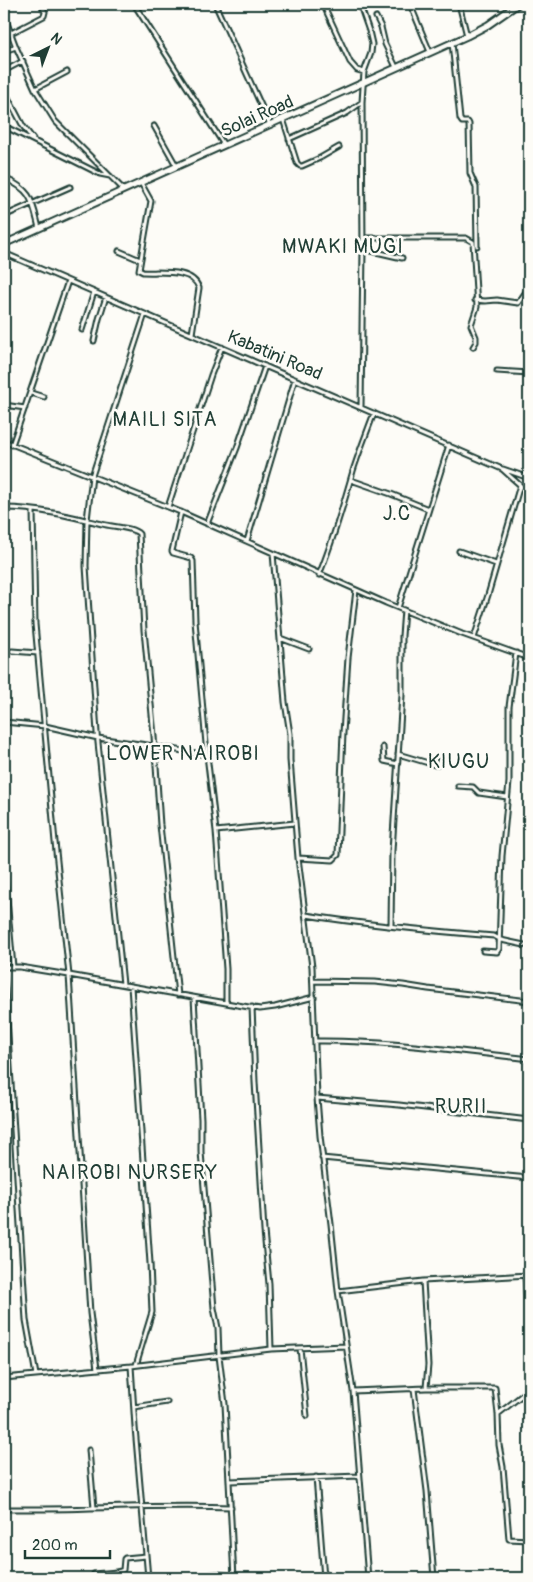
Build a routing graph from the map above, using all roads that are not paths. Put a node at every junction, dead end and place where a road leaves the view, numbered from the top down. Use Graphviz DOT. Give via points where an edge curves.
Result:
graph roads {
  1 [pos="41,4"];
  2 [pos="134,4"];
  3 [pos="215,4"];
  4 [pos="323,4"];
  5 [pos="410,4"];
  6 [pos="459,4"];
  7 [pos="518,4"];
  8 [pos="360,5"];
  9 [pos="376,17"];
  10 [pos="4,19"];
  11 [pos="12,34"];
  12 [pos="467,36"];
  13 [pos="452,44"];
  14 [pos="16,47"];
  15 [pos="4,51"];
  16 [pos="430,53"];
  17 [pos="23,61"];
  18 [pos="396,68"];
  19 [pos="4,71"];
  20 [pos="66,72"];
  21 [pos="364,72"];
  22 [pos="363,83"];
  23 [pos="36,89"];
  24 [pos="4,90"];
  25 [pos="362,102"];
  26 [pos="283,119"];
  27 [pos="270,125"];
  28 [pos="4,126"];
  29 [pos="154,126"];
  30 [pos="289,139"];
  31 [pos="33,140"];
  32 [pos="224,146"];
  33 [pos="339,147"];
  34 [pos="177,167"];
  35 [pos="110,176"];
  36 [pos="4,178"];
  37 [pos="141,183"];
  38 [pos="70,187"];
  39 [pos="124,190"];
  40 [pos="33,203"];
  41 [pos="4,216"];
  42 [pos="39,228"];
  43 [pos="363,238"];
  44 [pos="4,244"];
  45 [pos="478,246"];
  46 [pos="363,249"];
  47 [pos="119,251"];
  48 [pos="4,253"];
  49 [pos="402,258"];
  50 [pos="140,260"];
  51 [pos="68,281"];
  52 [pos="94,292"];
  53 [pos="529,292"];
  54 [pos="106,297"];
  55 [pos="475,300"];
  56 [pos="145,314"];
  57 [pos="82,330"];
  58 [pos="192,334"];
  59 [pos="94,341"];
  60 [pos="222,347"];
  61 [pos="473,347"];
  62 [pos="265,366"];
  63 [pos="497,371"];
  64 [pos="529,373"];
  65 [pos="295,379"];
  66 [pos="31,393"];
  67 [pos="44,397"];
  68 [pos="4,405"];
  69 [pos="361,407"];
  70 [pos="24,408"];
  71 [pos="374,413"];
  72 [pos="4,441"];
  73 [pos="12,445"];
  74 [pos="449,445"];
  75 [pos="502,468"];
  76 [pos="92,476"];
  77 [pos="529,478"];
  78 [pos="351,480"];
  79 [pos="520,485"];
  80 [pos="529,493"];
  81 [pos="168,507"];
  82 [pos="4,508"];
  83 [pos="428,509"];
  84 [pos="33,510"];
  85 [pos="181,512"];
  86 [pos="88,520"];
  87 [pos="208,524"];
  88 [pos="247,541"];
  89 [pos="459,551"];
  90 [pos="273,553"];
  91 [pos="496,564"];
  92 [pos="319,575"];
  93 [pos="356,590"];
  94 [pos="398,608"];
  95 [pos="404,610"];
  96 [pos="280,638"];
  97 [pos="474,638"];
  98 [pos="309,649"];
  99 [pos="12,651"];
  100 [pos="38,653"];
  101 [pos="516,653"];
  102 [pos="529,658"];
  103 [pos="4,722"];
  104 [pos="45,726"];
  105 [pos="98,738"];
  106 [pos="154,746"];
  107 [pos="384,747"];
  108 [pos="398,754"];
  109 [pos="207,755"];
  110 [pos="439,761"];
  111 [pos="398,764"];
  112 [pos="458,786"];
  113 [pos="507,797"];
  114 [pos="295,823"];
  115 [pos="216,831"];
  116 [pos="298,858"];
  117 [pos="4,865"];
  118 [pos="306,915"];
  119 [pos="392,926"];
  120 [pos="499,938"];
  121 [pos="529,946"];
  122 [pos="483,951"];
  123 [pos="4,967"];
  124 [pos="14,967"];
  125 [pos="4,972"];
  126 [pos="69,975"];
  127 [pos="313,981"];
  128 [pos="123,984"];
  129 [pos="131,986"];
  130 [pos="178,995"];
  131 [pos="194,998"];
  132 [pos="314,998"];
  133 [pos="529,1001"];
  134 [pos="226,1002"];
  135 [pos="252,1007"];
  136 [pos="315,1041"];
  137 [pos="529,1059"];
  138 [pos="317,1098"];
  139 [pos="529,1120"];
  140 [pos="322,1158"];
  141 [pos="529,1178"];
  142 [pos="527,1275"];
  143 [pos="423,1281"];
  144 [pos="338,1291"];
  145 [pos="529,1333"];
  146 [pos="346,1346"];
  147 [pos="300,1348"];
  148 [pos="270,1349"];
  149 [pos="219,1356"];
  150 [pos="529,1356"];
  151 [pos="134,1366"];
  152 [pos="96,1370"];
  153 [pos="36,1375"];
  154 [pos="4,1378"];
  155 [pos="426,1388"];
  156 [pos="414,1389"];
  157 [pos="353,1391"];
  158 [pos="528,1392"];
  159 [pos="167,1402"];
  160 [pos="134,1407"];
  161 [pos="498,1414"];
  162 [pos="307,1416"];
  163 [pos="90,1450"];
  164 [pos="359,1476"];
  165 [pos="316,1477"];
  166 [pos="230,1481"];
  167 [pos="142,1506"];
  168 [pos="231,1507"];
  169 [pos="94,1508"];
  170 [pos="4,1509"];
  171 [pos="529,1540"];
  172 [pos="146,1556"];
  173 [pos="201,1574"];
  174 [pos="92,1577"];
  175 [pos="234,1577"];
  176 [pos="148,1578"];
  177 [pos="324,1578"];
  178 [pos="368,1578"];
  179 [pos="434,1578"];
  1 -- 11 [label="street" via="46,12 44,16"];
  2 -- 32 [label="street"];
  3 -- 27 [label="street"];
  4 -- 21 [label="street" via="350,62"];
  5 -- 16 [label="street"];
  6 -- 12 [label="street"];
  7 -- 12 [label="highway, Solai Road"];
  8 -- 21 [label="street" via="372,44"];
  9 -- 18 [label="street"];
  10 -- 11 [label="street"];
  11 -- 14 [label="street"];
  12 -- 13 [label="highway, Solai Road"];
  13 -- 16 [label="highway, Solai Road"];
  13 -- 45 [label="street" via="460,119 469,124 470,173 476,188"];
  14 -- 15 [label="street"];
  14 -- 17 [label="street"];
  16 -- 18 [label="highway, Solai Road"];
  17 -- 19 [label="street"];
  17 -- 23 [label="street"];
  18 -- 22 [label="highway, Solai Road"];
  20 -- 23 [label="street"];
  21 -- 22 [label="street"];
  22 -- 25 [label="street"];
  22 -- 26 [label="highway, Solai Road"];
  23 -- 35 [label="street" via="59,128"];
  24 -- 31 [label="street"];
  25 -- 30 [label="street" via="347,113"];
  25 -- 43 [label="street"];
  26 -- 27 [label="highway, Solai Road"];
  26 -- 30 [label="street"];
  27 -- 32 [label="highway, Solai Road"];
  28 -- 31 [label="street"];
  29 -- 34 [label="street"];
  30 -- 33 [label="street" via="297,163 302,166"];
  31 -- 35 [label="street"];
  32 -- 34 [label="highway, Solai Road"];
  34 -- 37 [label="highway, Solai Road"];
  35 -- 39 [label="street"];
  36 -- 40 [label="street" via="24,188"];
  37 -- 39 [label="highway, Solai Road"];
  37 -- 50 [label="street" via="151,202"];
  38 -- 40 [label="street"];
  39 -- 42 [label="highway, Solai Road"];
  40 -- 41 [label="street"];
  40 -- 42 [label="street"];
  42 -- 44 [label="highway, Solai Road"];
  43 -- 46 [label="street"];
  43 -- 55 [label="street" via="466,238 473,242"];
  46 -- 49 [label="street"];
  46 -- 69 [label="street"];
  47 -- 50 [label="street"];
  48 -- 51 [label="street, Kabatini Road"];
  50 -- 58 [label="street" via="140,271 184,275 197,283"];
  51 -- 52 [label="street, Kabatini Road"];
  51 -- 66 [label="street"];
  52 -- 54 [label="street, Kabatini Road"];
  52 -- 57 [label="street"];
  53 -- 55 [label="street" via="518,303"];
  54 -- 56 [label="street, Kabatini Road"];
  54 -- 59 [label="street"];
  55 -- 61 [label="street" via="476,314 471,325 476,337"];
  56 -- 58 [label="street, Kabatini Road"];
  56 -- 76 [label="street"];
  58 -- 60 [label="street, Kabatini Road"];
  60 -- 62 [label="street, Kabatini Road"];
  60 -- 81 [label="street"];
  62 -- 65 [label="street, Kabatini Road"];
  62 -- 87 [label="street"];
  63 -- 64 [label="street"];
  65 -- 69 [label="street, Kabatini Road"];
  65 -- 88 [label="street"];
  66 -- 67 [label="street"];
  66 -- 70 [label="street"];
  68 -- 70 [label="street"];
  69 -- 71 [label="street, Kabatini Road"];
  70 -- 73 [label="street"];
  71 -- 74 [label="street, Kabatini Road"];
  71 -- 78 [label="street"];
  72 -- 73 [label="street"];
  73 -- 76 [label="street"];
  74 -- 75 [label="street, Kabatini Road"];
  74 -- 83 [label="street"];
  75 -- 77 [label="street"];
  75 -- 79 [label="street, Kabatini Road"];
  76 -- 81 [label="street"];
  76 -- 86 [label="street"];
  78 -- 83 [label="street"];
  78 -- 92 [label="street"];
  79 -- 80 [label="street, Kabatini Road"];
  79 -- 91 [label="street"];
  81 -- 85 [label="street"];
  82 -- 84 [label="street"];
  83 -- 94 [label="street"];
  84 -- 86 [label="street"];
  84 -- 100 [label="street"];
  85 -- 87 [label="street"];
  85 -- 109 [label="street" via="172,551 193,561"];
  86 -- 105 [label="street" via="87,598"];
  86 -- 106 [label="street" via="134,530 139,534"];
  87 -- 88 [label="street"];
  88 -- 90 [label="street"];
  89 -- 91 [label="street"];
  90 -- 92 [label="street"];
  90 -- 96 [label="street"];
  91 -- 97 [label="street"];
  92 -- 93 [label="street"];
  93 -- 94 [label="street"];
  93 -- 116 [label="street" via="343,733 338,855 333,860"];
  94 -- 95 [label="street"];
  95 -- 97 [label="street"];
  95 -- 108 [label="street"];
  96 -- 98 [label="street"];
  96 -- 114 [label="street"];
  97 -- 101 [label="street"];
  99 -- 100 [label="street"];
  100 -- 104 [label="street"];
  101 -- 102 [label="street"];
  101 -- 113 [label="street" via="508,707"];
  103 -- 104 [label="street"];
  104 -- 105 [label="street"];
  104 -- 126 [label="street"];
  105 -- 106 [label="street"];
  105 -- 128 [label="street"];
  106 -- 109 [label="street"];
  106 -- 130 [label="street"];
  107 -- 111 [label="street" via="384,761"];
  108 -- 110 [label="street" via="435,766"];
  108 -- 111 [label="street"];
  109 -- 115 [label="street"];
  111 -- 119 [label="street" via="392,851"];
  112 -- 113 [label="street"];
  113 -- 120 [label="street"];
  114 -- 115 [label="street"];
  114 -- 116 [label="street"];
  115 -- 134 [label="street"];
  116 -- 118 [label="street"];
  117 -- 124 [label="street"];
  118 -- 119 [label="street"];
  118 -- 127 [label="street"];
  119 -- 120 [label="street"];
  120 -- 121 [label="street"];
  120 -- 122 [label="street" via="498,952"];
  123 -- 124 [label="street"];
  124 -- 126 [label="street"];
  125 -- 153 [label="street" via="26,1320"];
  126 -- 128 [label="street"];
  126 -- 152 [label="street"];
  127 -- 132 [label="street"];
  127 -- 133 [label="street" via="393,984"];
  128 -- 129 [label="street"];
  129 -- 130 [label="street"];
  129 -- 151 [label="street" via="152,1312"];
  130 -- 131 [label="street"];
  131 -- 134 [label="street"];
  131 -- 149 [label="street" via="201,1152"];
  132 -- 135 [label="street" via="268,1009"];
  132 -- 136 [label="street"];
  134 -- 135 [label="street"];
  135 -- 148 [label="street"];
  136 -- 137 [label="street" via="348,1041"];
  136 -- 138 [label="street"];
  138 -- 139 [label="street"];
  138 -- 140 [label="street"];
  140 -- 141 [label="street"];
  140 -- 144 [label="street"];
  142 -- 143 [label="street"];
  142 -- 145 [label="street"];
  143 -- 144 [label="street"];
  143 -- 155 [label="street" via="428,1365"];
  144 -- 146 [label="street"];
  146 -- 147 [label="street"];
  146 -- 157 [label="street"];
  147 -- 148 [label="street"];
  147 -- 162 [label="street"];
  148 -- 149 [label="street"];
  149 -- 151 [label="street"];
  149 -- 166 [label="street"];
  150 -- 158 [label="street"];
  151 -- 152 [label="street"];
  151 -- 160 [label="street"];
  152 -- 153 [label="street"];
  153 -- 154 [label="street"];
  155 -- 156 [label="street"];
  155 -- 161 [label="street" via="495,1388"];
  156 -- 157 [label="street"];
  156 -- 179 [label="street"];
  157 -- 164 [label="street"];
  158 -- 161 [label="street"];
  159 -- 160 [label="street"];
  160 -- 167 [label="street"];
  161 -- 171 [label="street" via="509,1540"];
  163 -- 169 [label="street"];
  164 -- 165 [label="street"];
  164 -- 178 [label="street"];
  165 -- 166 [label="street"];
  165 -- 177 [label="street"];
  166 -- 168 [label="street"];
  167 -- 168 [label="street"];
  167 -- 169 [label="street"];
  167 -- 172 [label="street"];
  168 -- 175 [label="street"];
  169 -- 170 [label="street"];
  172 -- 174 [label="street" via="125,1558 120,1572 101,1572"];
  172 -- 176 [label="street"];
  173 -- 175 [label="street"];
}
